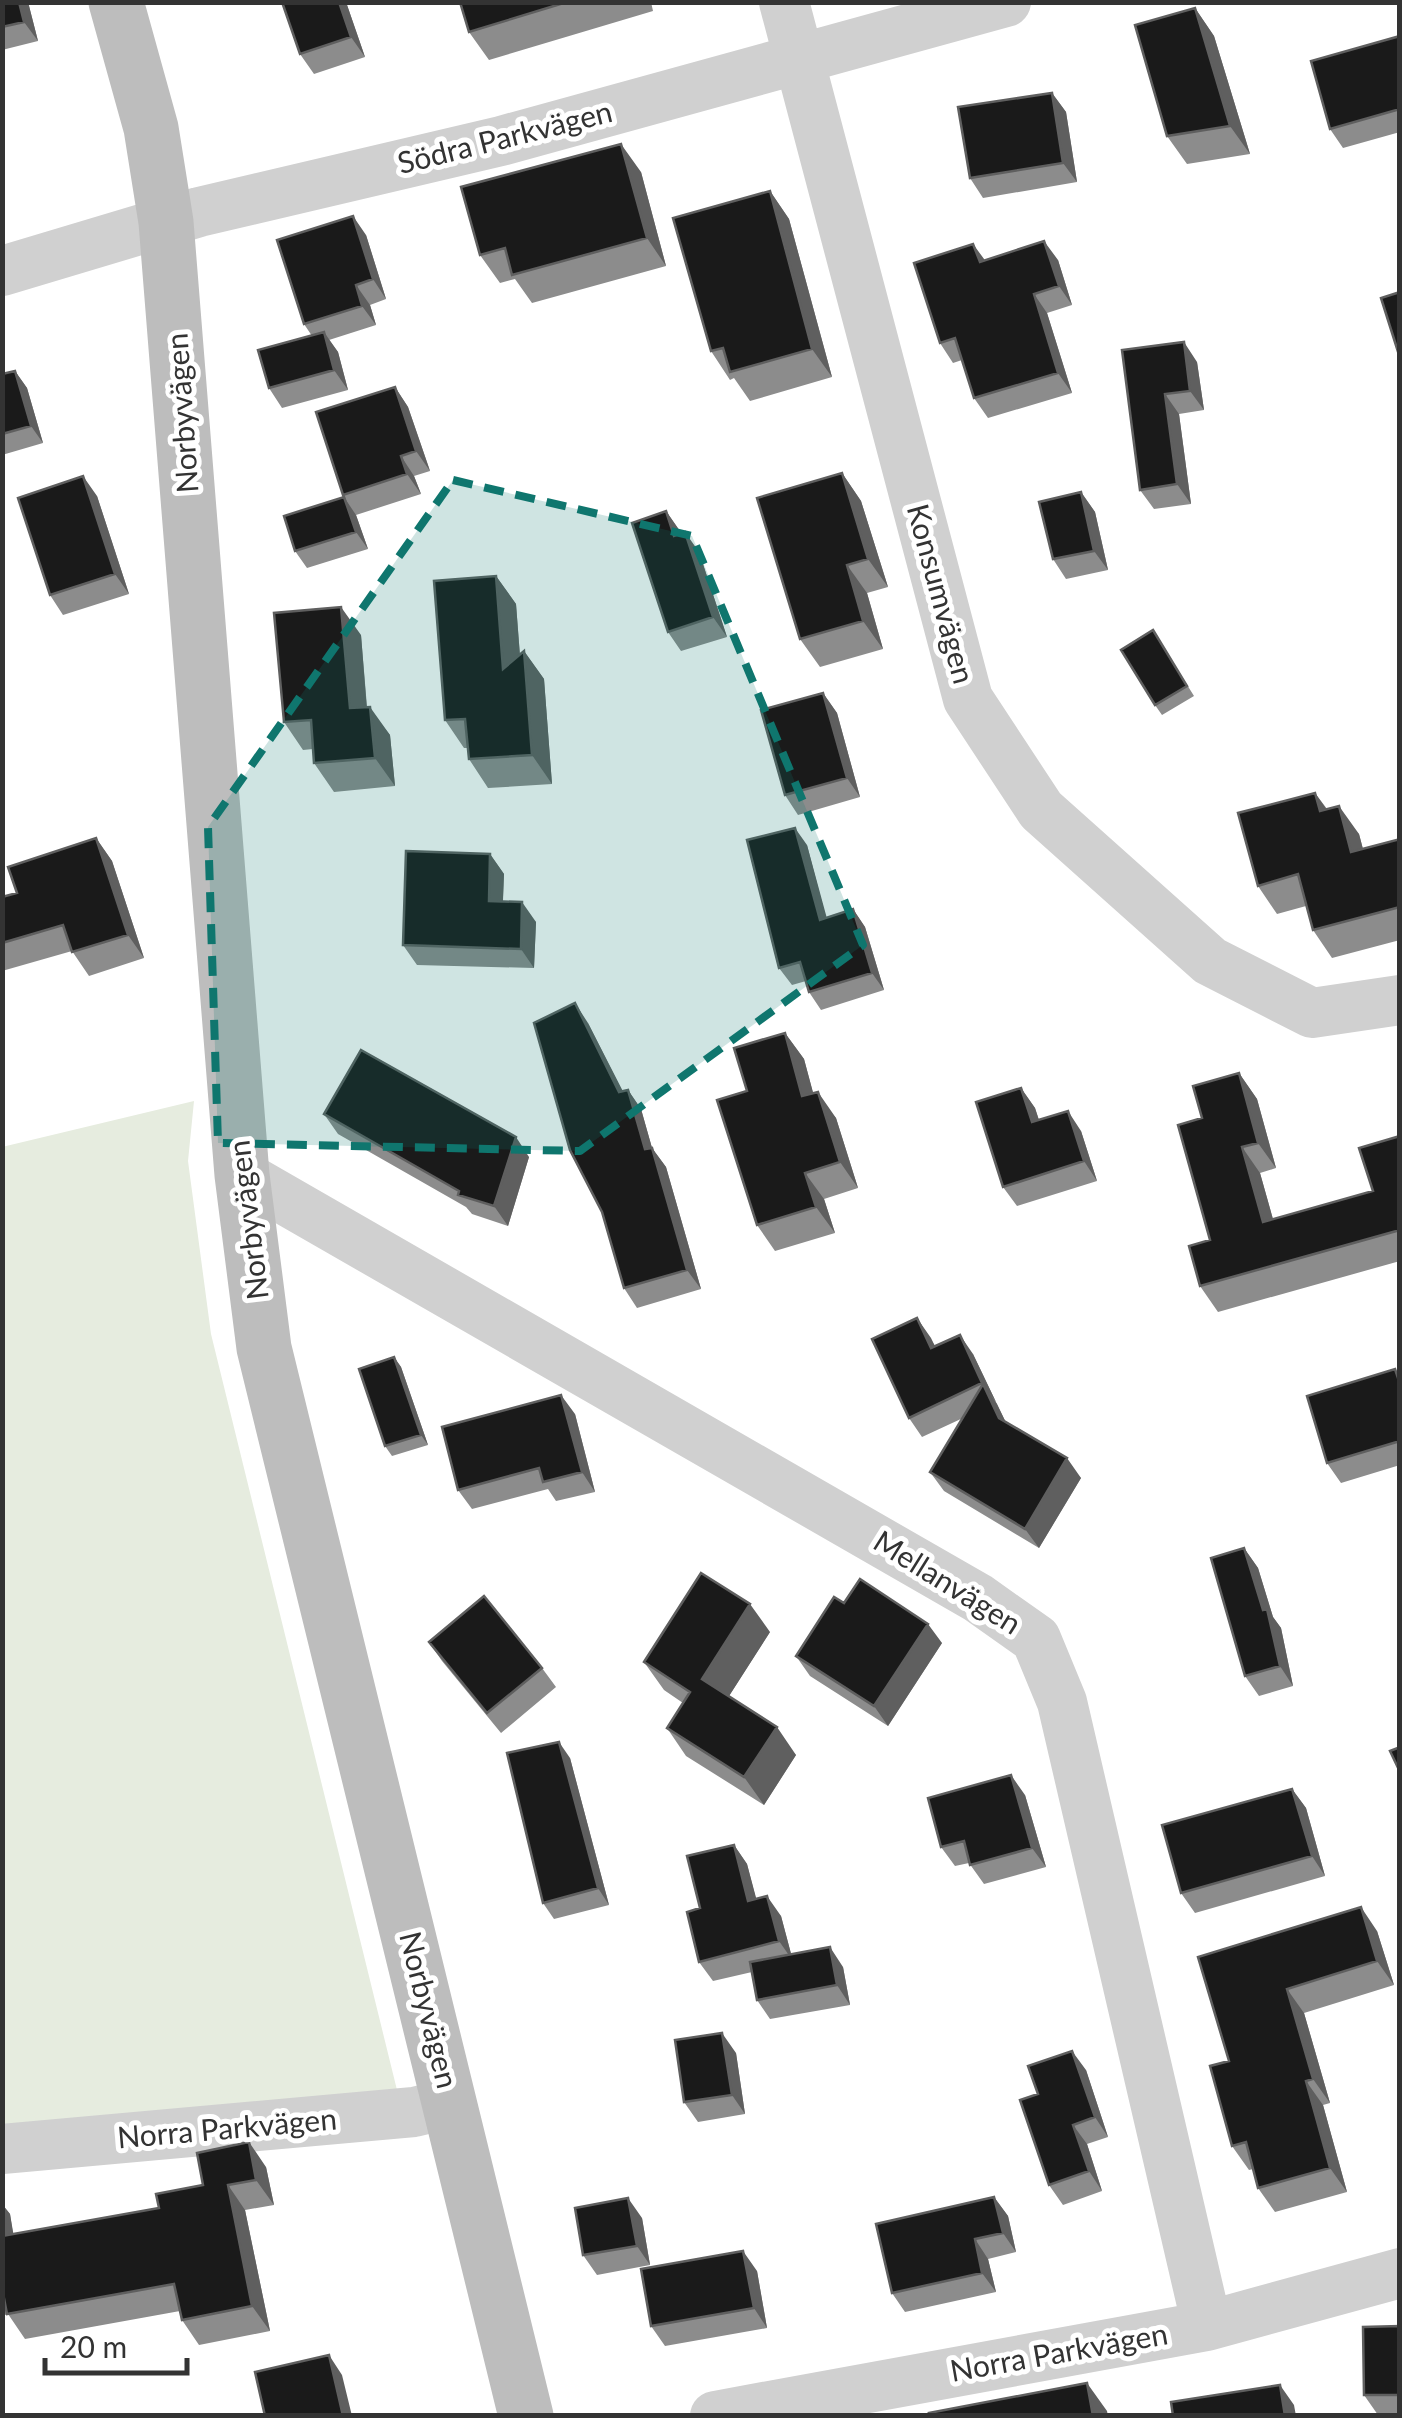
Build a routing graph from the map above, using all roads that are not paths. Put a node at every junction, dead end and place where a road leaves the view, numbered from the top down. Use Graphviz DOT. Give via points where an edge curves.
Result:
graph roads {
  1 [pos="116,2"];
  2 [pos="784,2"];
  3 [pos="1006,2"];
  4 [pos="800,62"];
  5 [pos="166,222"];
  6 [pos="2,271"];
  7 [pos="1400,1000"];
  8 [pos="242,1176"];
  9 [pos="452,2103"];
  10 [pos="2,2149"];
  11 [pos="1400,2273"];
  12 [pos="1208,2326"];
  13 [pos="526,2416"];
  14 [pos="715,2416"];
  1 -- 5 [label="street, Norbyvägen" via="152,128"];
  2 -- 4 [label="street, Konsumvägen"];
  3 -- 4 [label="street, Södra Parkvägen"];
  4 -- 5 [label="street, Södra Parkvägen"];
  4 -- 7 [label="street, Konsumvägen" via="968,699 1041,810 1210,961 1312,1013"];
  5 -- 6 [label="street, Södra Parkvägen"];
  5 -- 8 [label="street, Norbyvägen"];
  8 -- 9 [label="street, Norbyvägen" via="268,1365"];
  8 -- 12 [label="street, Mellanvägen" via="944,1578 1036,1639 1062,1702"];
  9 -- 10 [label="street, Norra Parkvägen" via="414,2112"];
  9 -- 13 [label="street, Norbyvägen"];
  11 -- 12 [label="street, Norra Parkvägen"];
  12 -- 14 [label="street, Norra Parkvägen"];
}
